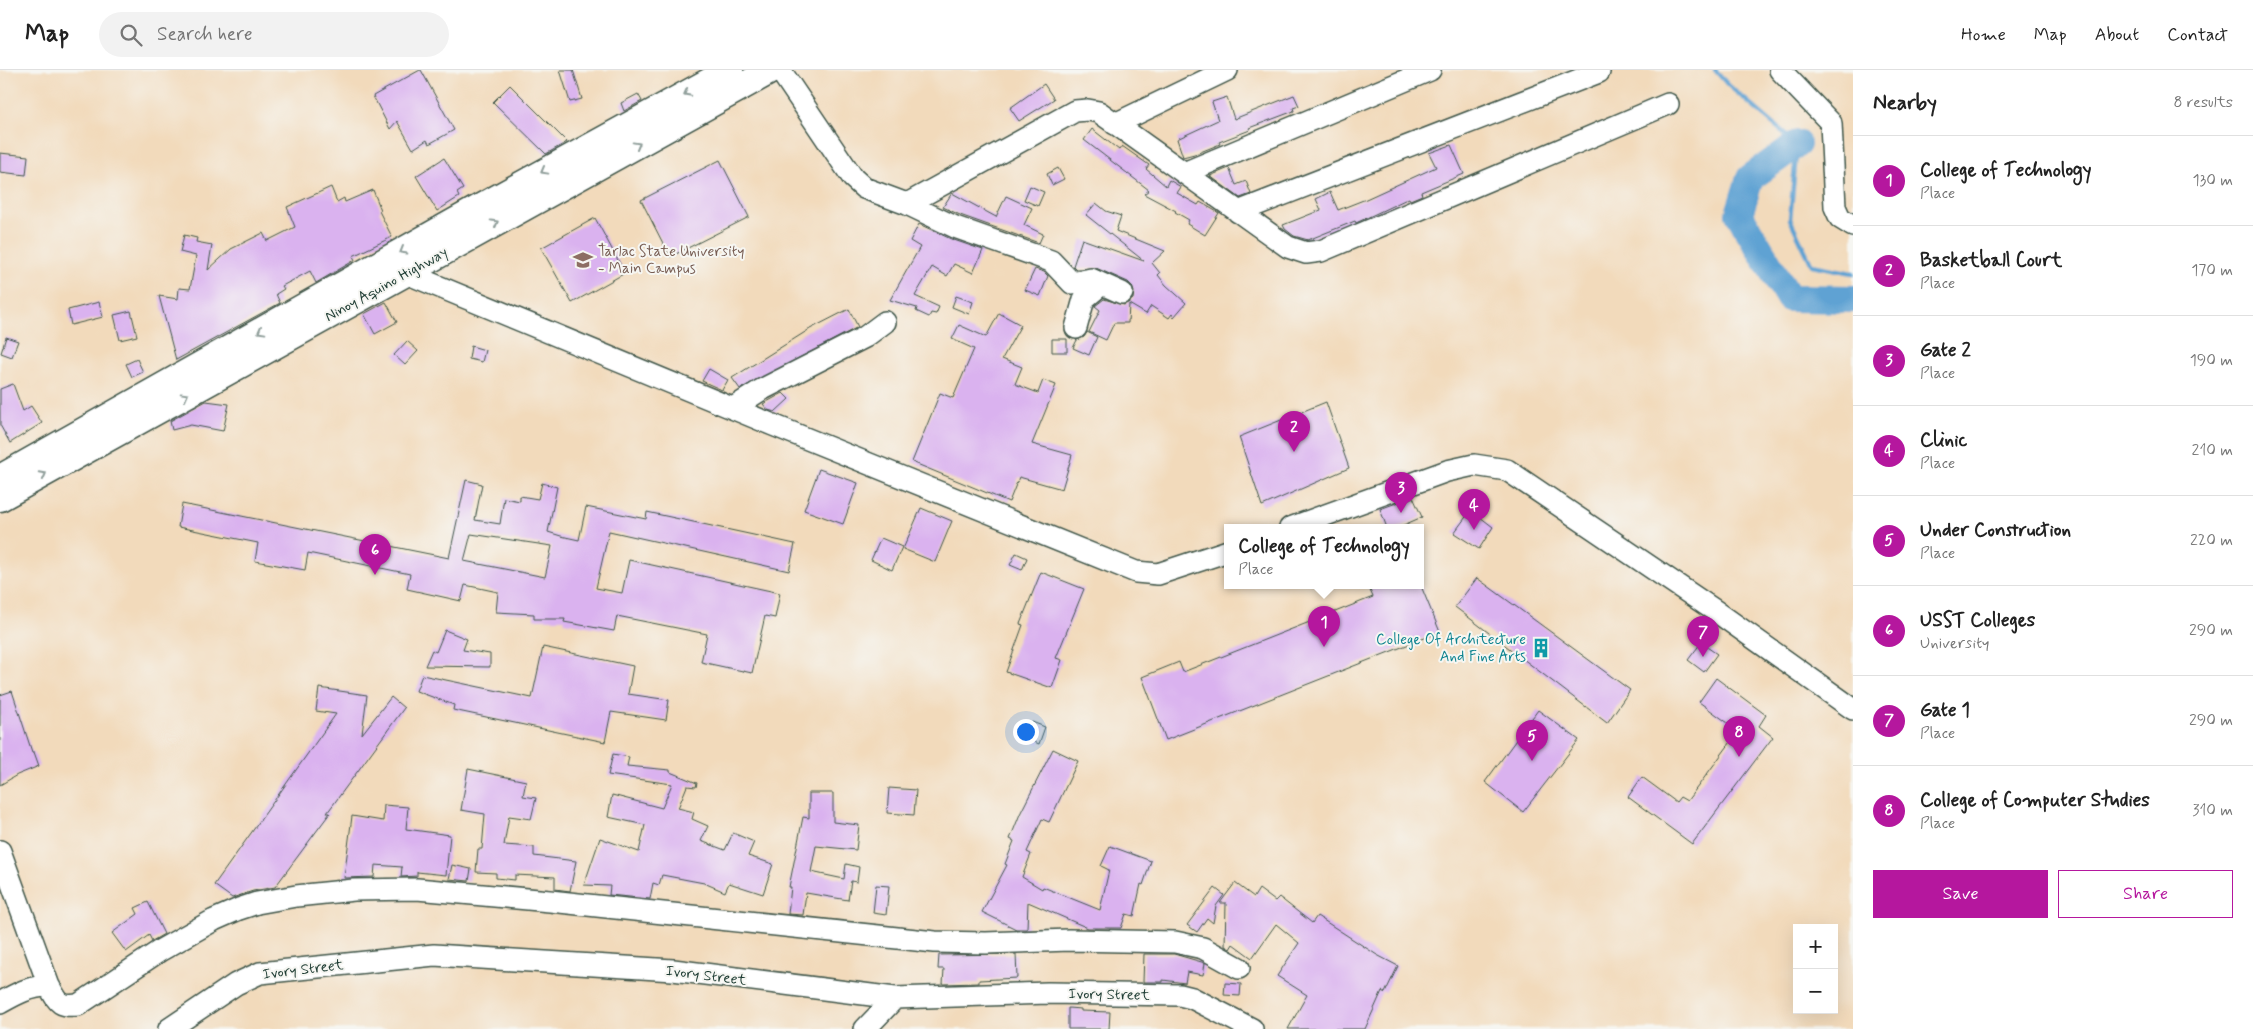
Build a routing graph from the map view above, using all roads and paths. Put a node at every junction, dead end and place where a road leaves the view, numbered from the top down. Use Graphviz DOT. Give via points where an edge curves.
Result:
graph roads {
  1 [pos="730,70"];
  2 [pos="772,70"];
  3 [pos="780,70"];
  4 [pos="1227,70"];
  5 [pos="1430,70"];
  6 [pos="1780,70"];
  7 [pos="1598,72"];
  8 [pos="1668,104"];
  9 [pos="1115,124"];
  10 [pos="1184,173"];
  11 [pos="907,204"];
  12 [pos="1238,212"];
  13 [pos="1853,226"];
  14 [pos="467,227"];
  15 [pos="406,273"];
  16 [pos="374,279"];
  17 [pos="1102,284"];
  18 [pos="1122,294"];
  19 [pos="885,322"];
  20 [pos="1076,328"];
  21 [pos="733,408"];
  22 [pos="0,478"];
  23 [pos="0,498"];
  24 [pos="1301,524"];
  25 [pos="1224,552"];
  26 [pos="1853,710"];
  27 [pos="0,851"];
  28 [pos="1239,968"];
  29 [pos="49,986"];
  30 [pos="895,998"];
  31 [pos="0,1003"];
  32 [pos="168,1029"];
  33 [pos="865,1029"];
  34 [pos="1252,1029"];
  1 -- 14 [label="main road, Ninoy Aquino Highway, one-way"];
  14 -- 2 [label="main road, Ninoy Aquino Highway, one-way"];
  3 -- 11 [label="street" via="853,178 864,188"];
  4 -- 9 [label="street"];
  5 -- 10 [label="street"];
  6 -- 13 [label="street" via="1831,123 1835,207 1840,218"];
  7 -- 12 [label="street"];
  8 -- 12 [label="street" via="1320,250 1306,253 1288,247"];
  9 -- 10 [label="street"];
  9 -- 11 [label="street" via="1099,112 1075,111"];
  10 -- 12 [label="street"];
  11 -- 17 [label="street" via="955,227 1050,261 1072,284 1091,279"];
  14 -- 15 [label="main road, Ninoy Aquino Highway"];
  14 -- 16 [label="main road, Ninoy Aquino Highway, one-way"];
  15 -- 16 [label="main road, Ninoy Aquino Highway"];
  15 -- 21 [label="street"];
  16 -- 22 [label="main road, Ninoy Aquino Highway, one-way"];
  23 -- 16 [label="main road, Ninoy Aquino Highway, one-way"];
  17 -- 18 [label="street"];
  17 -- 20 [label="street" via="1084,299"];
  19 -- 21 [label="street" via="865,337 761,390"];
  21 -- 25 [label="street" via="1136,572 1158,574"];
  24 -- 26 [label="street" via="1447,471 1474,465 1507,470 1717,612"];
  27 -- 29 [label="street"];
  28 -- 29 [label="street" via="1203,948 1175,942 935,942 550,901 393,889 296,896 239,909 161,950 78,1005 66,1006 58,1002"];
  29 -- 31 [label="street" via="28,988"];
  30 -- 32 [label="street, Ivory Street" via="673,970 426,955 260,973 236,984"];
  30 -- 33 [label="street"];
  30 -- 34 [label="street, Ivory Street" via="1048,993 1180,996 1192,998"];
}
